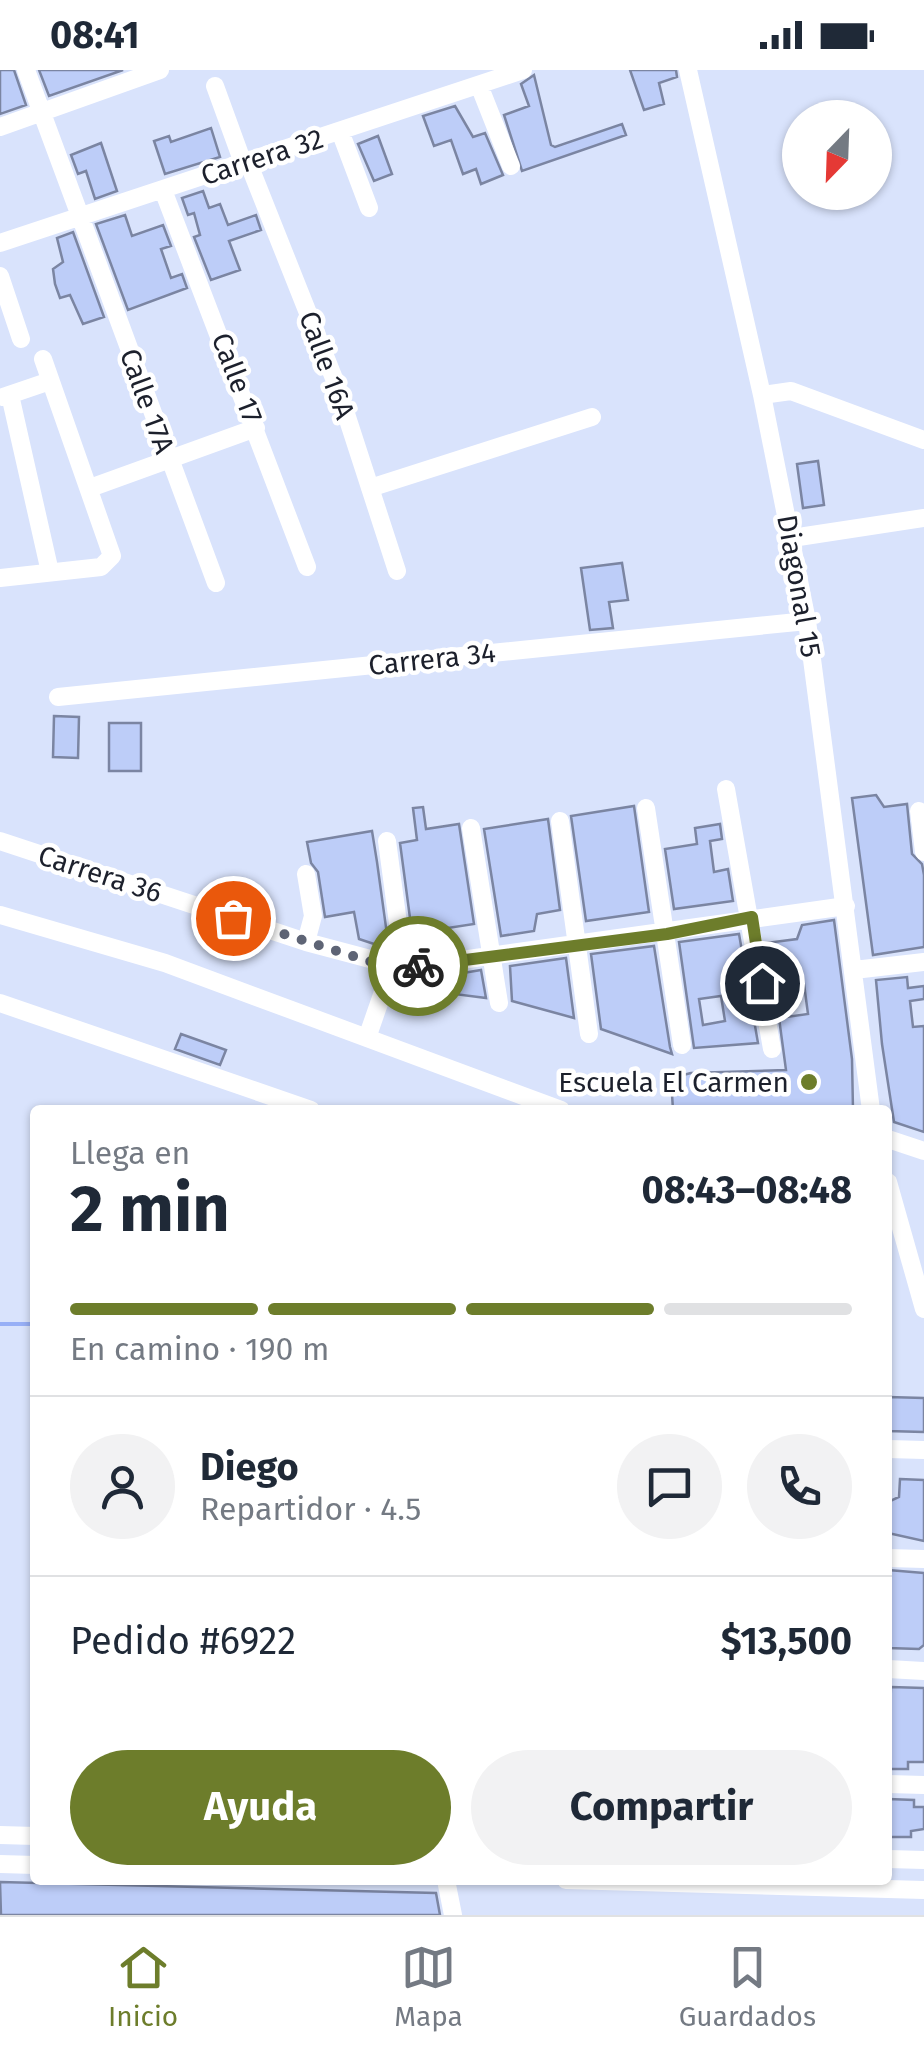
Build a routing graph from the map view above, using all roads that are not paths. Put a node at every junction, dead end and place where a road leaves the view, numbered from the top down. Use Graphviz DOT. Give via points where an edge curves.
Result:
graph roads {
  1 [pos="26,70"];
  2 [pos="160,70"];
  3 [pos="523,70"];
  4 [pos="688,70"];
  5 [pos="479,85"];
  6 [pos="216,86"];
  7 [pos="41,112"];
  8 [pos="0,127"];
  9 [pos="340,131"];
  10 [pos="246,162"];
  11 [pos="511,166"];
  12 [pos="163,190"];
  13 [pos="369,208"];
  14 [pos="79,218"];
  15 [pos="0,244"];
  16 [pos="0,276"];
  17 [pos="21,339"];
  18 [pos="42,359"];
  19 [pos="50,382"];
  20 [pos="762,395"];
  21 [pos="5,397"];
  22 [pos="592,416"];
  23 [pos="256,428"];
  24 [pos="924,440"];
  25 [pos="168,458"];
  26 [pos="90,488"];
  27 [pos="370,488"];
  28 [pos="924,518"];
  29 [pos="792,538"];
  30 [pos="307,566"];
  31 [pos="397,571"];
  32 [pos="50,572"];
  33 [pos="0,578"];
  34 [pos="216,583"];
  35 [pos="807,621"];
  36 [pos="58,697"];
  37 [pos="726,789"];
  38 [pos="646,808"];
  39 [pos="918,811"];
  40 [pos="560,821"];
  41 [pos="471,828"];
  42 [pos="0,840"];
  43 [pos="387,841"];
  44 [pos="924,852"];
  45 [pos="306,874"];
  46 [pos="846,906"];
  47 [pos="0,915"];
  48 [pos="752,917"];
  49 [pos="667,934"];
  50 [pos="306,942"];
  51 [pos="580,946"];
  52 [pos="492,957"];
  53 [pos="924,962"];
  54 [pos="398,967"];
  55 [pos="854,970"];
  56 [pos="499,1002"];
  57 [pos="0,1003"];
  58 [pos="589,1034"];
  59 [pos="368,1038"];
  60 [pos="682,1045"];
  61 [pos="772,1049"];
  62 [pos="296,1105"];
  63 [pos="548,1105"];
  64 [pos="870,1105"];
  65 [pos="892,1139"];
  66 [pos="924,1151"];
  67 [pos="892,1196"];
  68 [pos="924,1309"];
  69 [pos="892,1449"];
  70 [pos="924,1450"];
  71 [pos="892,1558"];
  72 [pos="924,1559"];
  73 [pos="892,1670"];
  74 [pos="924,1671"];
  75 [pos="892,1784"];
  76 [pos="924,1785"];
  77 [pos="0,1835"];
  78 [pos="30,1836"];
  79 [pos="892,1859"];
  80 [pos="924,1860"];
  81 [pos="0,1864"];
  82 [pos="30,1865"];
  83 [pos="447,1885"];
  84 [pos="745,1885"];
  85 [pos="924,1890"];
  86 [pos="453,1915"];
  1 -- 7 [label="street, Calle 17A"];
  2 -- 7 [label="street"];
  3 -- 5 [label="street, Carrera 32"];
  4 -- 20 [label="street, Diagonal 15"];
  5 -- 9 [label="street, Carrera 32"];
  5 -- 11 [label="street"];
  6 -- 10 [label="street, Calle 16A"];
  7 -- 8 [label="street"];
  7 -- 14 [label="street, Calle 17A"];
  9 -- 10 [label="street, Carrera 32"];
  9 -- 13 [label="street"];
  10 -- 12 [label="street, Carrera 32"];
  10 -- 27 [label="street, Calle 16A" via="337,386"];
  12 -- 14 [label="street, Carrera 32"];
  12 -- 23 [label="street, Calle 17"];
  14 -- 15 [label="street, Carrera 32"];
  14 -- 25 [label="street, Calle 17A"];
  16 -- 17 [label="street"];
  18 -- 19 [label="street"];
  19 -- 21 [label="street"];
  19 -- 26 [label="street"];
  20 -- 24 [label="street" via="791,390"];
  20 -- 29 [label="street, Diagonal 15"];
  21 -- 32 [label="street"];
  22 -- 27 [label="street"];
  23 -- 25 [label="street"];
  23 -- 30 [label="street, Calle 17"];
  25 -- 26 [label="street"];
  25 -- 34 [label="street, Calle 17A"];
  26 -- 32 [label="street" via="112,556 101,566"];
  27 -- 31 [label="street, Calle 16A"];
  28 -- 29 [label="street"];
  29 -- 35 [label="street, Diagonal 15"];
  32 -- 33 [label="street"];
  35 -- 36 [label="street, Carrera 34"];
  35 -- 46 [label="street, Diagonal 15"];
  37 -- 48 [label="street"];
  38 -- 49 [label="street"];
  39 -- 44 [label="street"];
  40 -- 51 [label="street"];
  41 -- 52 [label="street"];
  42 -- 50 [label="street, Carrera 36"];
  43 -- 54 [label="street"];
  45 -- 50 [label="street" via="312,916"];
  46 -- 48 [label="street, Carrera 36"];
  46 -- 55 [label="street, Diagonal 15"];
  47 -- 59 [label="street" via="165,964"];
  48 -- 49 [label="street, Carrera 36"];
  48 -- 61 [label="street"];
  49 -- 51 [label="street, Carrera 36"];
  49 -- 60 [label="street"];
  50 -- 54 [label="street, Carrera 36"];
  51 -- 52 [label="street, Carrera 36"];
  51 -- 58 [label="street"];
  52 -- 54 [label="street, Carrera 36"];
  52 -- 56 [label="street"];
  53 -- 55 [label="street"];
  54 -- 59 [label="street"];
  55 -- 64 [label="street, Diagonal 15"];
  57 -- 62 [label="street"];
  59 -- 63 [label="street"];
  65 -- 66 [label="street"];
  67 -- 68 [label="street"];
  69 -- 70 [label="street"];
  71 -- 72 [label="street"];
  73 -- 74 [label="street"];
  75 -- 76 [label="street"];
  77 -- 78 [label="street"];
  79 -- 80 [label="street"];
  81 -- 82 [label="street"];
  83 -- 86 [label="street"];
  84 -- 85 [label="street"];
}
